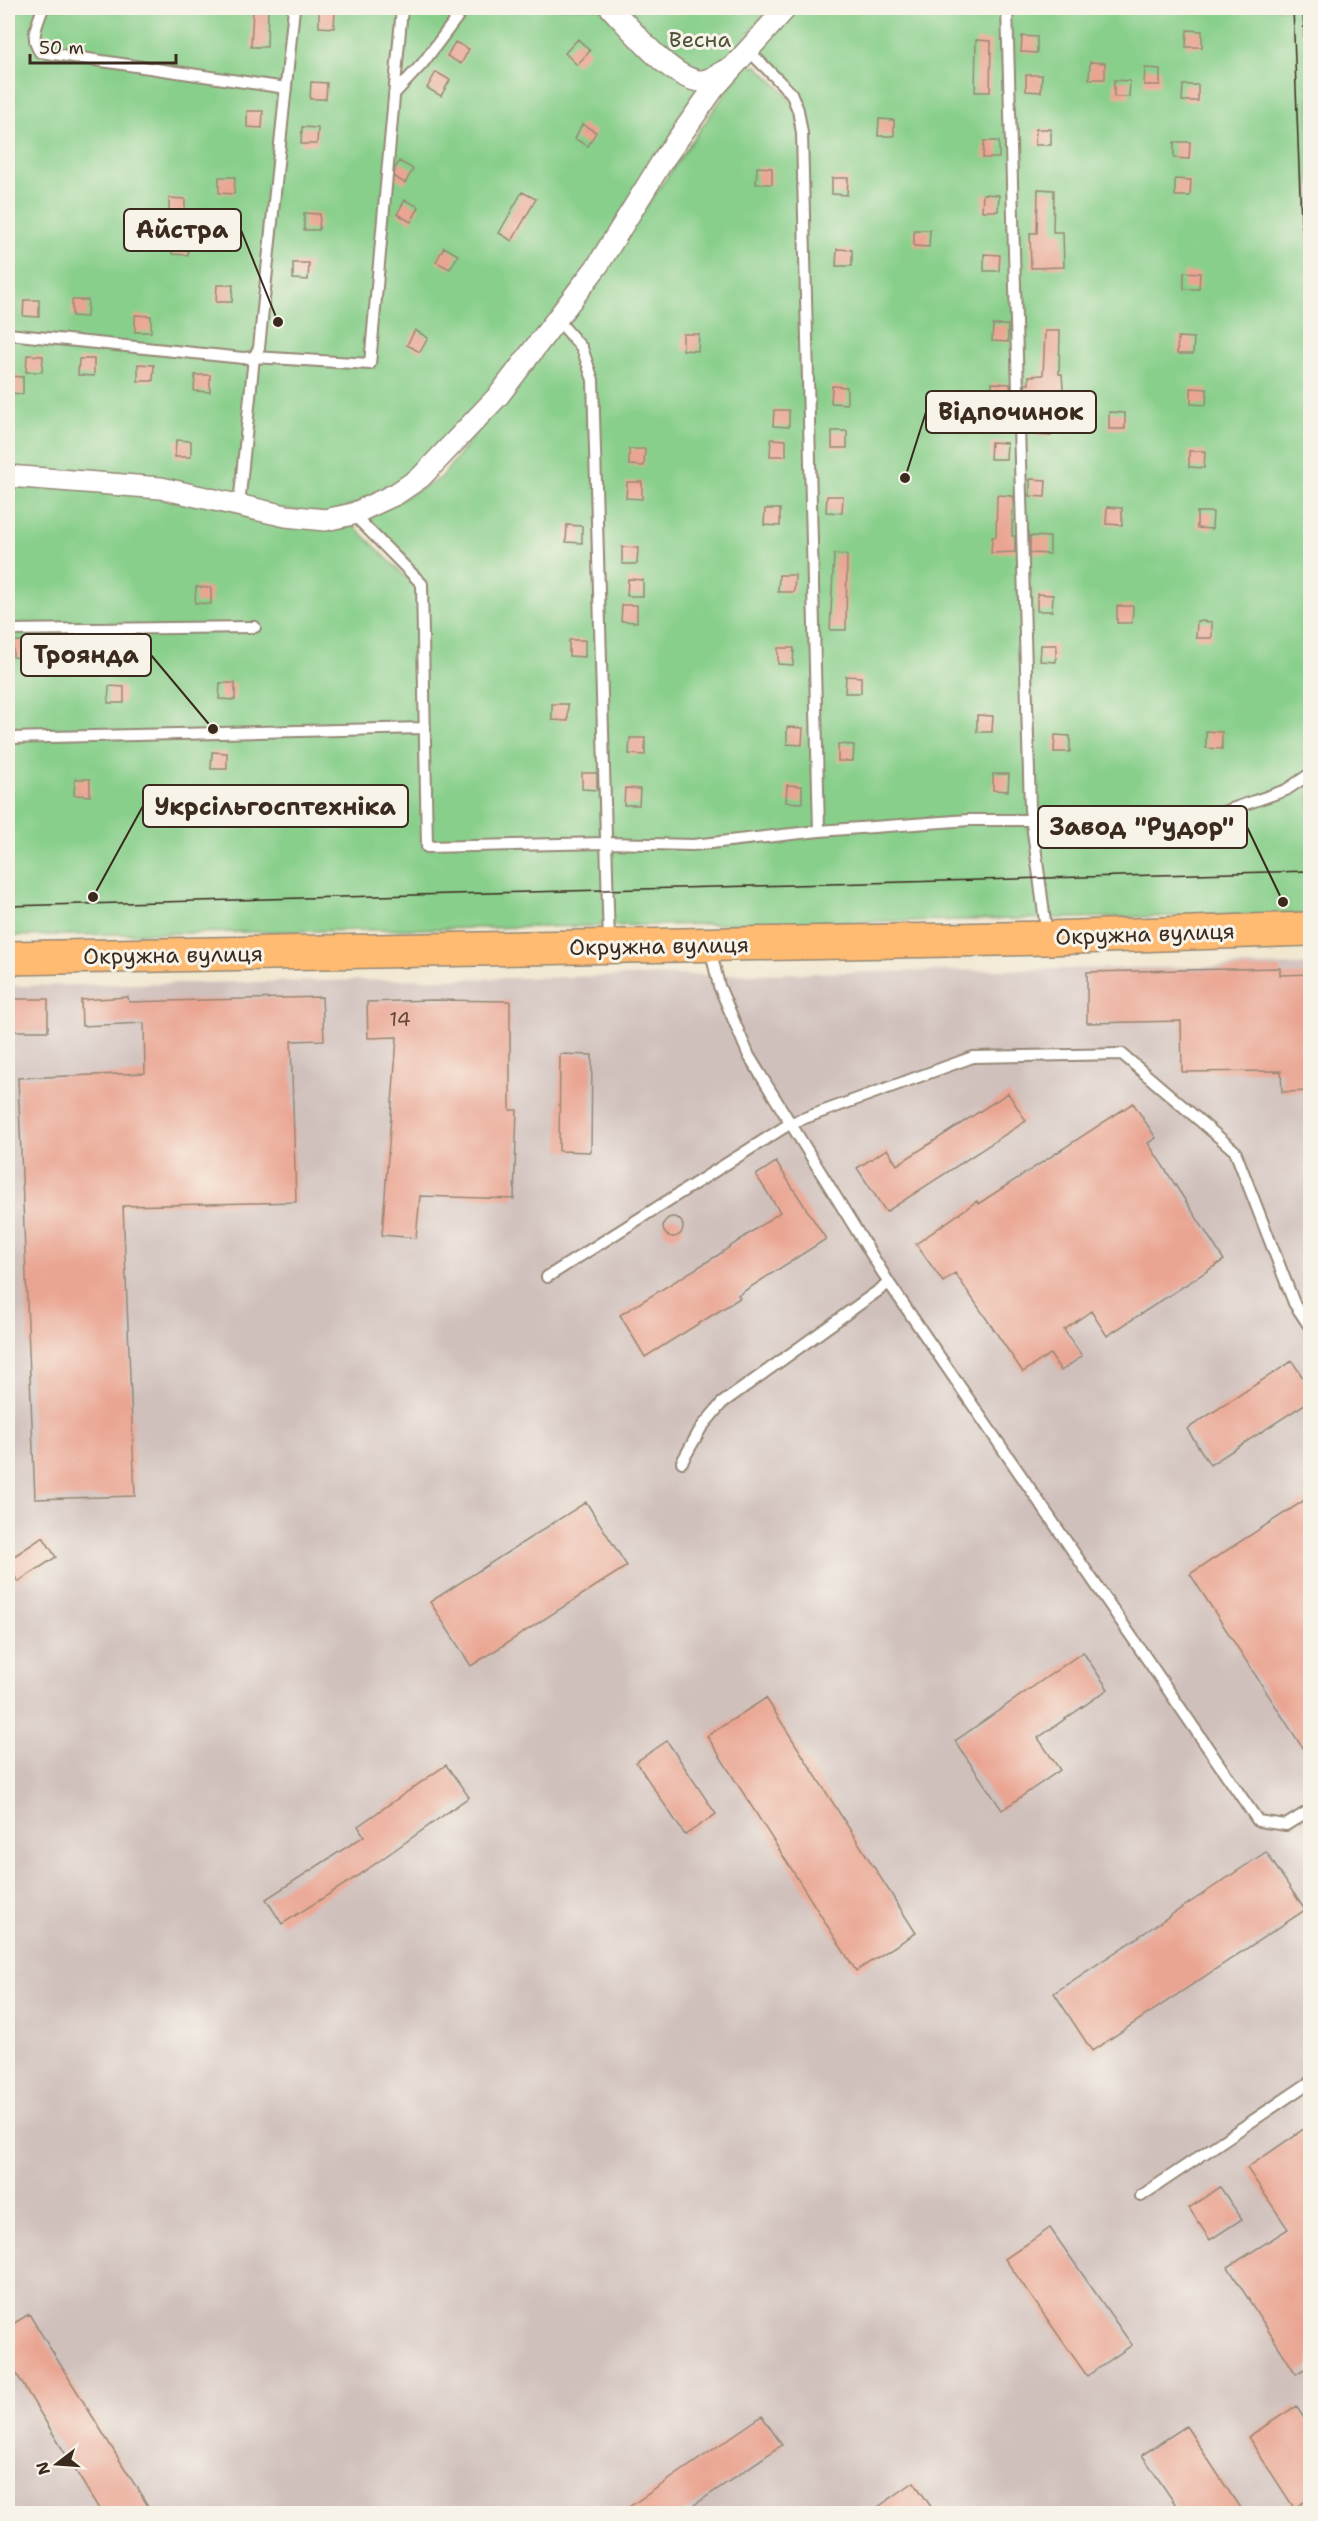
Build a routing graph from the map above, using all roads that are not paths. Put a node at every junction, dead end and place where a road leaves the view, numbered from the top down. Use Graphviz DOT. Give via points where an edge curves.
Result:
graph roads {
  1 [pos="43,8"];
  2 [pos="294,8"];
  3 [pos="402,8"];
  4 [pos="464,8"];
  5 [pos="611,8"];
  6 [pos="786,8"];
  7 [pos="1007,8"];
  8 [pos="741,57"];
  9 [pos="286,88"];
  10 [pos="394,94"];
  11 [pos="557,319"];
  12 [pos="8,334"];
  13 [pos="254,357"];
  14 [pos="8,477"];
  15 [pos="238,505"];
  16 [pos="353,514"];
  17 [pos="255,627"];
  18 [pos="8,630"];
  19 [pos="425,728"];
  20 [pos="8,738"];
  21 [pos="1311,774"];
  22 [pos="1032,820"];
  23 [pos="819,831"];
  24 [pos="606,843"];
  25 [pos="1311,929"];
  26 [pos="1047,938"];
  27 [pos="709,945"];
  28 [pos="609,946"];
  29 [pos="8,958"];
  30 [pos="791,1123"];
  31 [pos="547,1277"];
  32 [pos="890,1283"];
  33 [pos="1311,1326"];
  34 [pos="681,1462"];
  35 [pos="1311,1810"];
  36 [pos="1311,2082"];
  37 [pos="1141,2196"];
  1 -- 9 [label="lane" via="34,35 40,52"];
  2 -- 9 [label="lane"];
  3 -- 10 [label="lane"];
  4 -- 10 [label="lane"];
  5 -- 8 [label="street" via="642,41 687,78 712,78"];
  6 -- 8 [label="street"];
  7 -- 22 [label="lane"];
  8 -- 11 [label="street" via="663,160 598,265"];
  8 -- 23 [label="lane" via="791,93 802,133"];
  9 -- 13 [label="lane" via="260,348"];
  10 -- 13 [label="lane" via="370,364"];
  11 -- 16 [label="street" via="499,395 421,477"];
  11 -- 24 [label="lane" via="582,348 593,380"];
  12 -- 13 [label="lane"];
  13 -- 15 [label="lane"];
  14 -- 15 [label="street" via="161,488"];
  15 -- 16 [label="street" via="326,520"];
  16 -- 19 [label="lane" via="422,584"];
  17 -- 18 [label="lane"];
  19 -- 20 [label="lane"];
  19 -- 24 [label="lane" via="427,847"];
  21 -- 22 [label="lane" via="1286,790 1220,813"];
  22 -- 23 [label="lane" via="969,820"];
  22 -- 26 [label="lane"];
  23 -- 24 [label="lane" via="693,845"];
  24 -- 28 [label="lane"];
  25 -- 26 [label="main road, Окружна вулиця"];
  26 -- 27 [label="main road, Окружна вулиця"];
  27 -- 28 [label="main road, Окружна вулиця"];
  27 -- 30 [label="lane" via="719,986 735,1026"];
  28 -- 29 [label="main road, Окружна вулиця"];
  30 -- 31 [label="lane"];
  30 -- 32 [label="lane"];
  30 -- 33 [label="lane" via="973,1057 1122,1054 1236,1151 1294,1303"];
  32 -- 34 [label="lane" via="722,1404 701,1428"];
  32 -- 35 [label="lane" via="1258,1821 1286,1825"];
  36 -- 37 [label="lane"];
}
